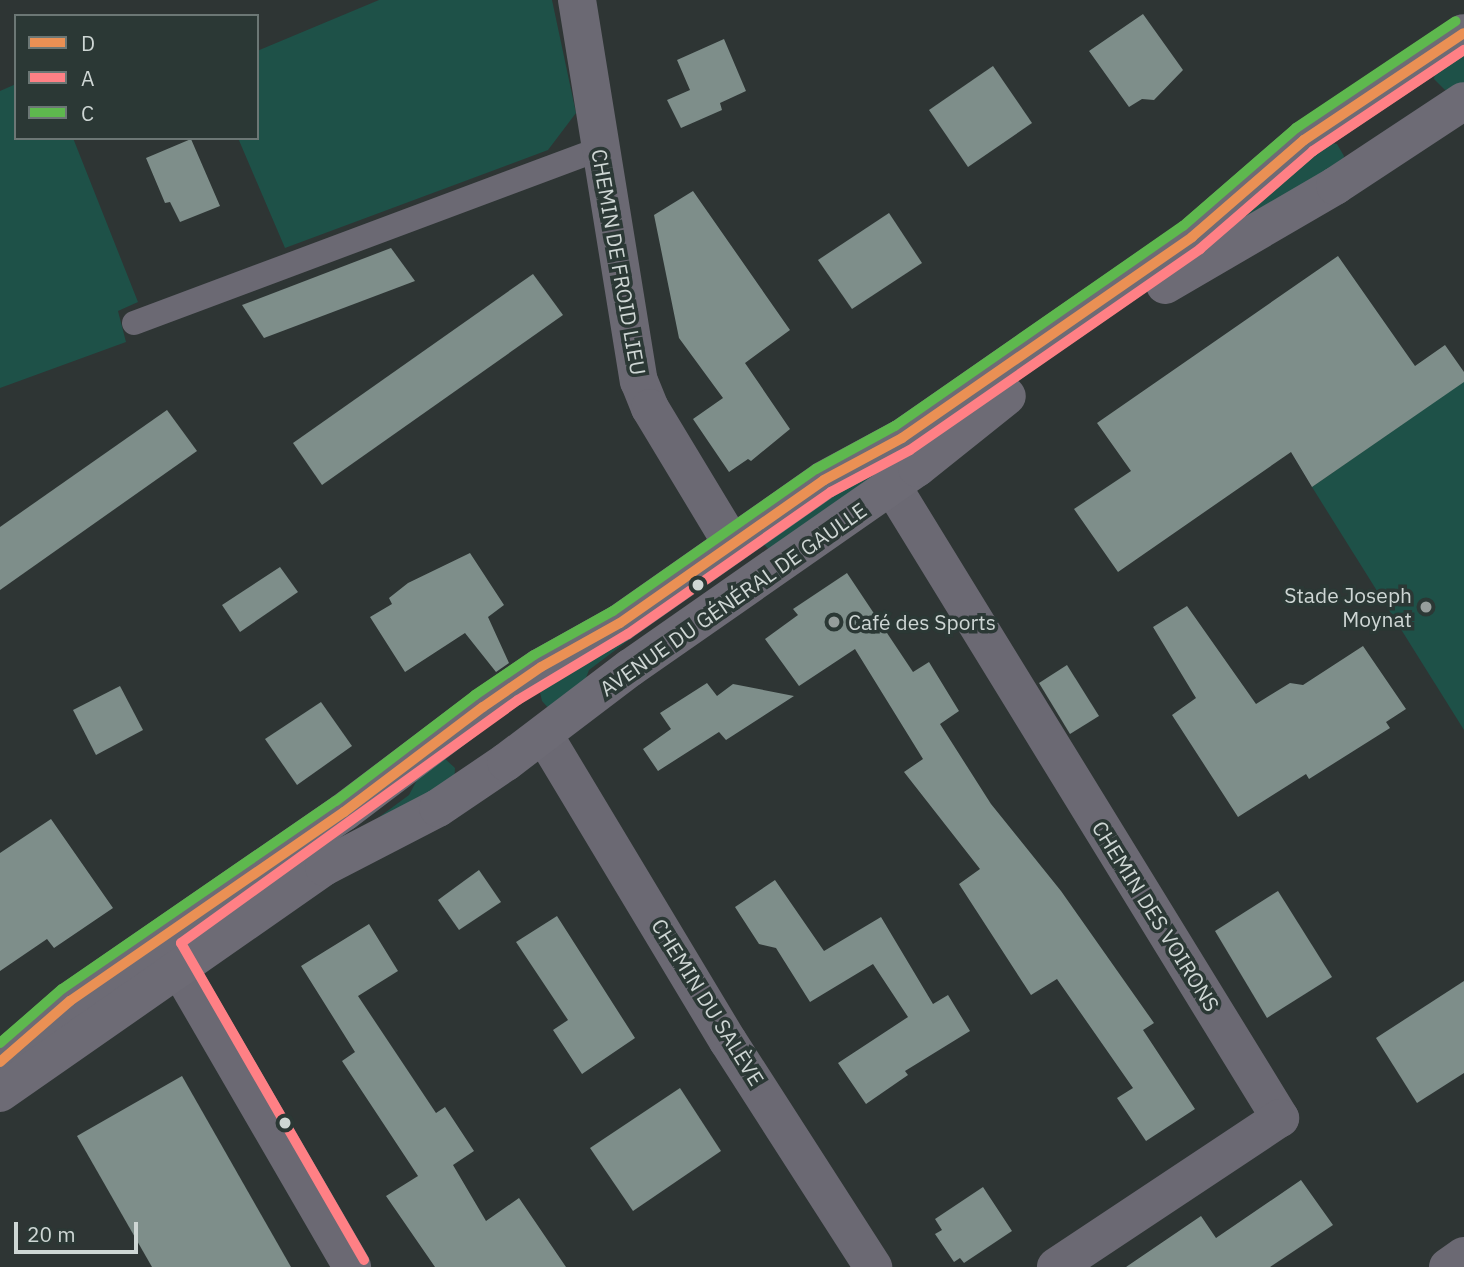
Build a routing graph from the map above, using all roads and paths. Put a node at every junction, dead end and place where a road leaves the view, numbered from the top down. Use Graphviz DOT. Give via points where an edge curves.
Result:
graph roads {
  1 [pos="577,0"];
  2 [pos="1464,33"];
  3 [pos="1404,72"];
  4 [pos="1451,110"];
  5 [pos="1338,117"];
  6 [pos="600,149"];
  7 [pos="1370,164"];
  8 [pos="134,323"];
  9 [pos="892,486"];
  10 [pos="732,544"];
  11 [pos="757,580"];
  12 [pos="510,688"];
  13 [pos="448,732"];
  14 [pos="544,736"];
  15 [pos="480,779"];
  16 [pos="170,954"];
  17 [pos="0,1062"];
  18 [pos="0,1093"];
  19 [pos="1464,1256"];
  20 [pos="352,1267"];
  21 [pos="873,1267"];
  22 [pos="1056,1267"];
  23 [pos="1448,1267"];
  1 -- 6 [label="street, CHEMIN DE FROID LIEU"];
  2 -- 3 [label="main road, AVENUE DU GÉNÉRAL DE GAULLE"];
  3 -- 4 [label="main road"];
  3 -- 5 [label="main road, AVENUE DU GÉNÉRAL DE GAULLE"];
  4 -- 7 [label="main road, AVENUE DU GÉNÉRAL DE GAULLE"];
  5 -- 7 [label="main road"];
  5 -- 10 [label="main road, AVENUE DU GÉNÉRAL DE GAULLE" via="1290,151 1192,237 902,438 824,480"];
  6 -- 8 [label="lane"];
  6 -- 10 [label="street, CHEMIN DE FROID LIEU" via="639,381 650,408"];
  7 -- 9 [label="main road, AVENUE DU GÉNÉRAL DE GAULLE" via="1180,275 996,404"];
  9 -- 11 [label="main road, AVENUE DU GÉNÉRAL DE GAULLE"];
  9 -- 22 [label="street, CHEMIN DES VOIRONS" via="1280,1118"];
  10 -- 11 [label="main road"];
  10 -- 12 [label="main road, AVENUE DU GÉNÉRAL DE GAULLE" via="620,623"];
  11 -- 14 [label="main road, AVENUE DU GÉNÉRAL DE GAULLE" via="630,668"];
  12 -- 13 [label="main road, AVENUE DU GÉNÉRAL DE GAULLE"];
  12 -- 14 [label="main road"];
  13 -- 15 [label="main road"];
  13 -- 16 [label="main road, AVENUE DU GÉNÉRAL DE GAULLE"];
  14 -- 15 [label="main road, AVENUE DU GÉNÉRAL DE GAULLE"];
  14 -- 21 [label="street, CHEMIN DU SALÈVE" via="728,1041"];
  15 -- 16 [label="main road, AVENUE DU GÉNÉRAL DE GAULLE" via="438,808"];
  16 -- 17 [label="main road, AVENUE DU GÉNÉRAL DE GAULLE" via="70,1001"];
  16 -- 18 [label="main road, AVENUE DU GÉNÉRAL DE GAULLE"];
  16 -- 20 [label="street"];
  19 -- 23 [label="street"];
}
